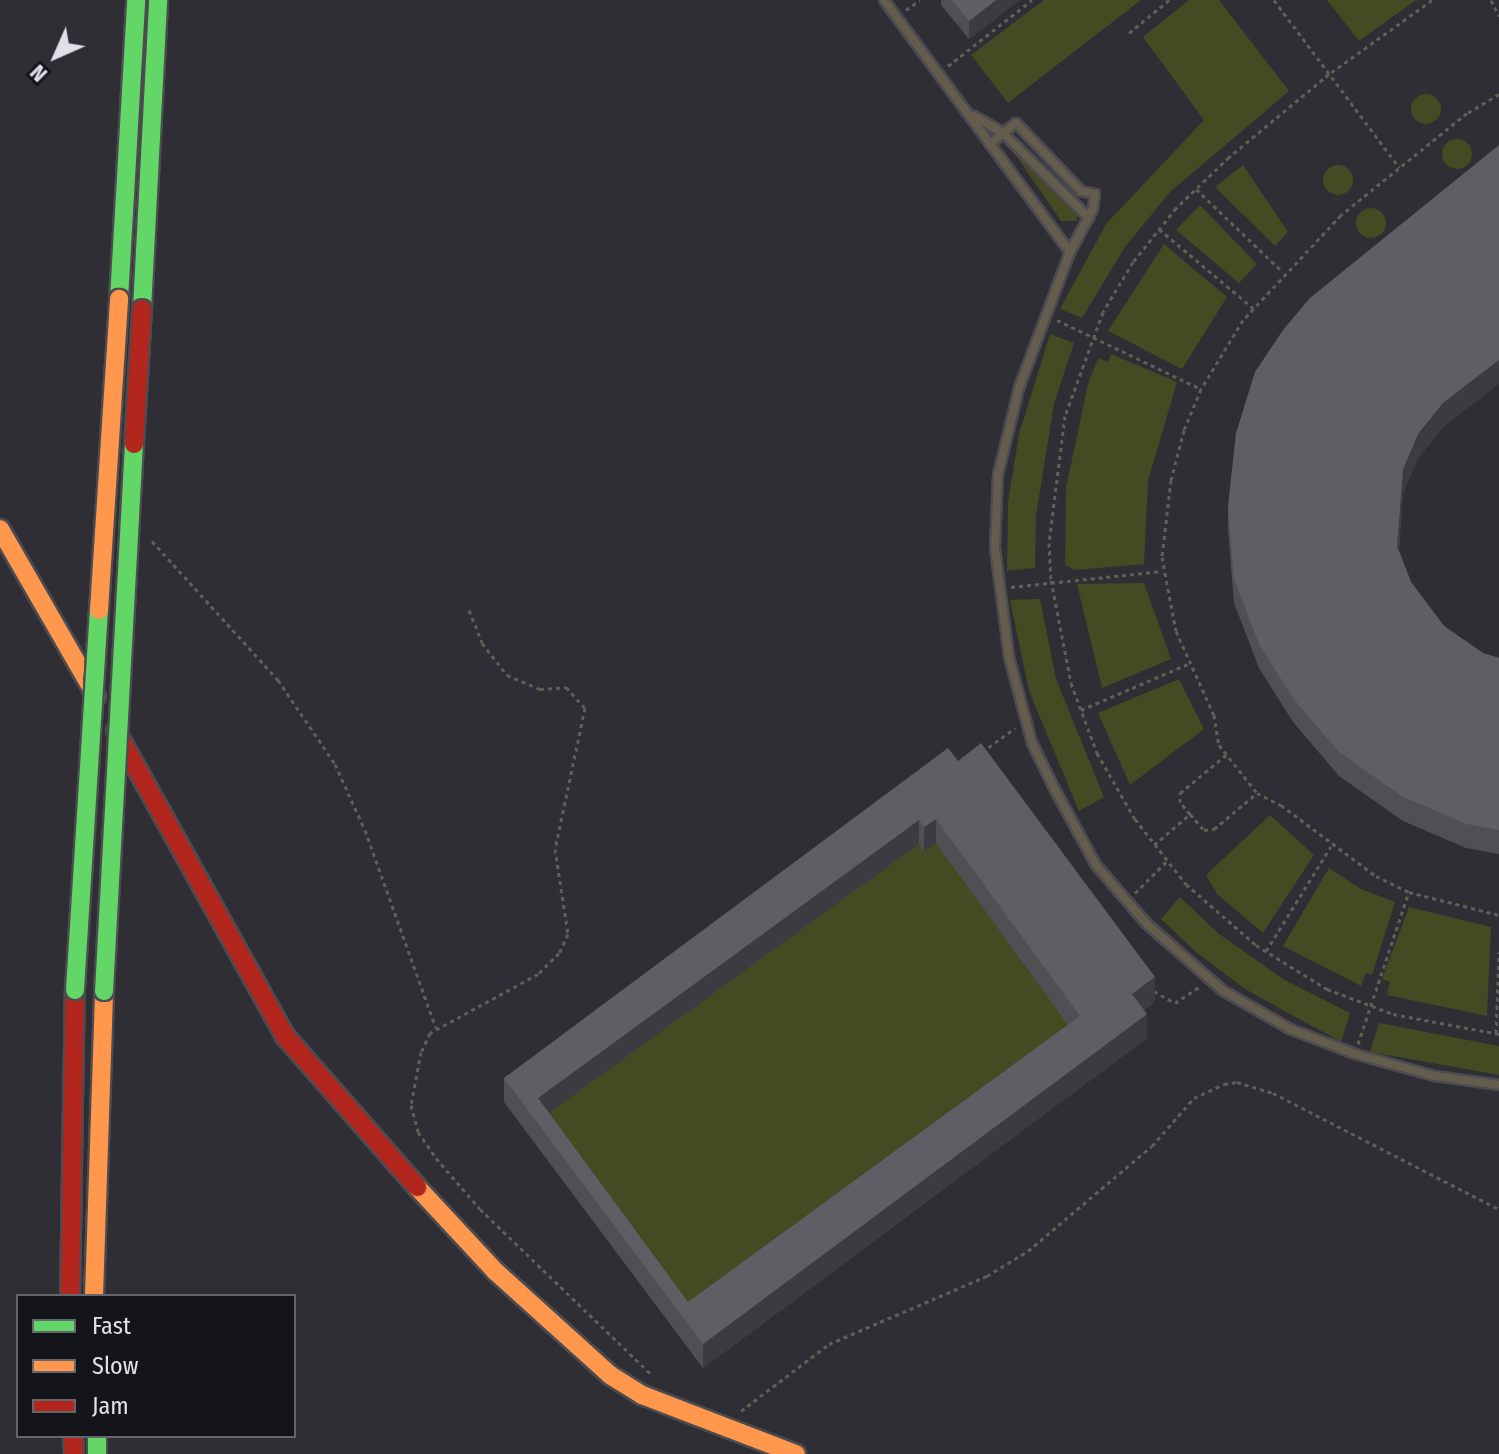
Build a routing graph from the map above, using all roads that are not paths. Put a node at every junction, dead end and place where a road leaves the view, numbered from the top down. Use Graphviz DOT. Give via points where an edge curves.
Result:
graph roads {
  1 [pos="136,0"];
  2 [pos="158,0"];
  3 [pos="884,0"];
  4 [pos="969,113"];
  5 [pos="1003,133"];
  6 [pos="990,144"];
  7 [pos="1089,218"];
  8 [pos="1070,252"];
  9 [pos="0,529"];
  10 [pos="1499,1085"];
  11 [pos="70,1294"];
  12 [pos="94,1294"];
  13 [pos="796,1454"];
  1 -- 11 [label="main road, bridge" via="108,531 75,990"];
  2 -- 12 [label="main road, bridge" via="104,991"];
  3 -- 4 [label="lane"];
  4 -- 5 [label="lane"];
  4 -- 6 [label="lane"];
  5 -- 6 [label="lane"];
  5 -- 7 [label="lane"];
  5 -- 7 [label="lane" via="1016,123 1081,191 1095,194"];
  6 -- 8 [label="lane"];
  7 -- 8 [label="lane"];
  8 -- 10 [label="lane" via="1019,388 998,475 997,588 1024,721 1096,865 1127,902 1209,979 1290,1029 1435,1076"];
  9 -- 13 [label="main road" via="142,776 245,972 309,1069 495,1271 610,1375 666,1407"];
}
